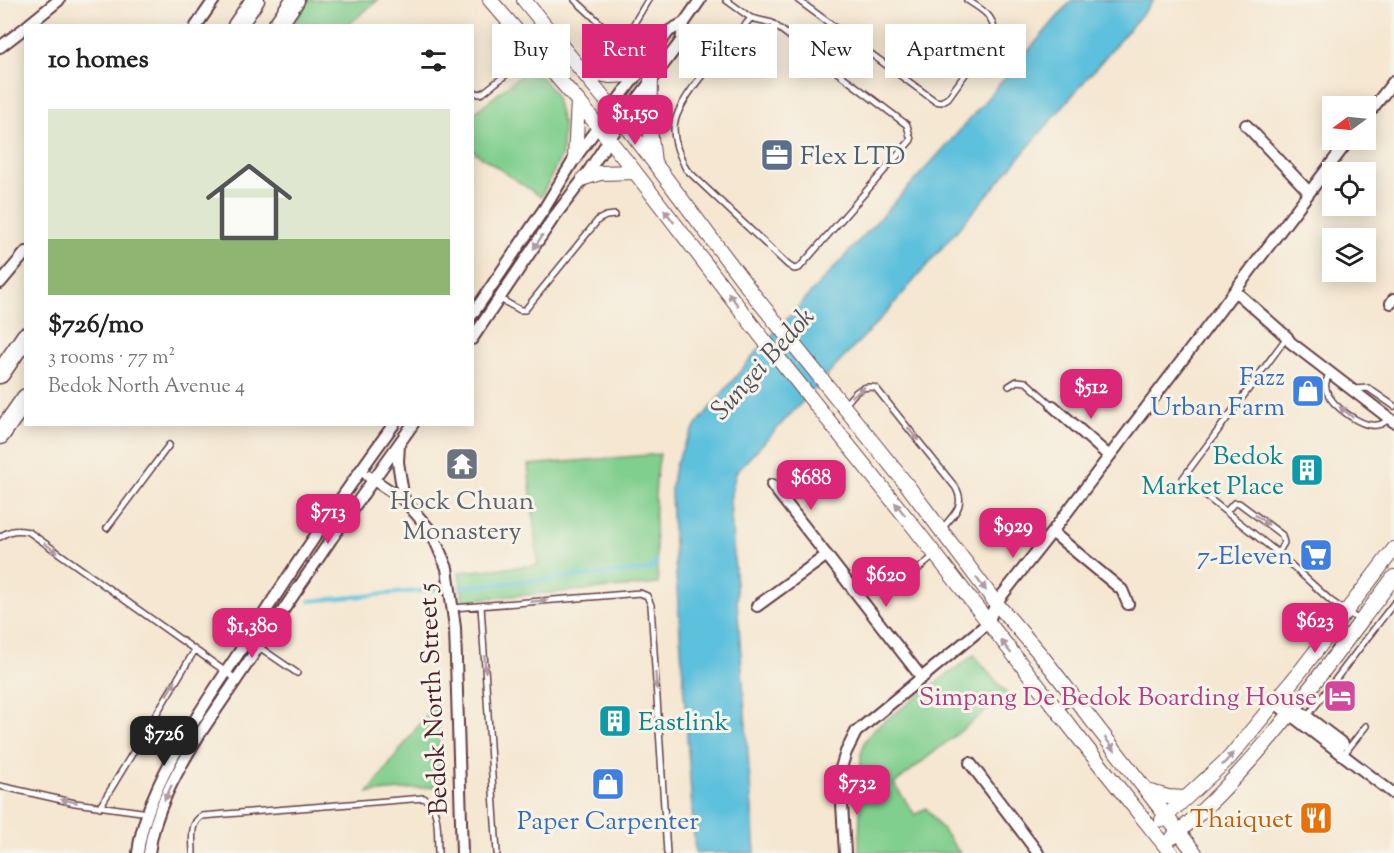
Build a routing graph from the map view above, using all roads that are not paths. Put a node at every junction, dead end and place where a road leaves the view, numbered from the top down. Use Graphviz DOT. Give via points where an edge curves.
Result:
graph roads {
  1 [pos="58,0"];
  2 [pos="214,0"];
  3 [pos="255,0"];
  4 [pos="295,0"];
  5 [pos="490,0"];
  6 [pos="524,0"];
  7 [pos="575,0"];
  8 [pos="648,0"];
  9 [pos="700,0"];
  10 [pos="726,0"];
  11 [pos="798,0"];
  12 [pos="967,0"];
  13 [pos="751,18"];
  14 [pos="684,23"];
  15 [pos="28,24"];
  16 [pos="197,24"];
  17 [pos="238,24"];
  18 [pos="278,24"];
  19 [pos="511,24"];
  20 [pos="24,28"];
  21 [pos="667,34"];
  22 [pos="0,47"];
  23 [pos="581,70"];
  24 [pos="502,78"];
  25 [pos="558,78"];
  26 [pos="633,78"];
  27 [pos="651,80"];
  28 [pos="1394,81"];
  29 [pos="474,92"];
  30 [pos="578,101"];
  31 [pos="1376,104"];
  32 [pos="612,108"];
  33 [pos="622,120"];
  34 [pos="1246,125"];
  35 [pos="598,127"];
  36 [pos="610,140"];
  37 [pos="1341,150"];
  38 [pos="574,158"];
  39 [pos="654,163"];
  40 [pos="635,172"];
  41 [pos="584,178"];
  42 [pos="1309,192"];
  43 [pos="615,215"];
  44 [pos="24,254"];
  45 [pos="0,283"];
  46 [pos="1233,294"];
  47 [pos="500,299"];
  48 [pos="474,312"];
  49 [pos="474,336"];
  50 [pos="24,339"];
  51 [pos="1287,340"];
  52 [pos="1330,372"];
  53 [pos="0,374"];
  54 [pos="1009,386"];
  55 [pos="1352,389"];
  56 [pos="24,401"];
  57 [pos="844,406"];
  58 [pos="1053,406"];
  59 [pos="1394,406"];
  60 [pos="1392,420"];
  61 [pos="393,426"];
  62 [pos="412,426"];
  63 [pos="0,435"];
  64 [pos="399,444"];
  65 [pos="170,446"];
  66 [pos="1109,456"];
  67 [pos="360,471"];
  68 [pos="374,480"];
  69 [pos="772,485"];
  70 [pos="404,500"];
  71 [pos="1226,512"];
  72 [pos="107,528"];
  73 [pos="941,530"];
  74 [pos="1052,532"];
  75 [pos="0,537"];
  76 [pos="1393,552"];
  77 [pos="1278,553"];
  78 [pos="827,555"];
  79 [pos="936,555"];
  80 [pos="1379,568"];
  81 [pos="917,570"];
  82 [pos="1394,578"];
  83 [pos="996,603"];
  84 [pos="1394,603"];
  85 [pos="1128,604"];
  86 [pos="481,606"];
  87 [pos="757,606"];
  88 [pos="453,608"];
  89 [pos="1346,612"];
  90 [pos="1360,621"];
  91 [pos="988,623"];
  92 [pos="258,646"];
  93 [pos="195,650"];
  94 [pos="226,672"];
  95 [pos="297,673"];
  96 [pos="922,678"];
  97 [pos="236,679"];
  98 [pos="1074,698"];
  99 [pos="1278,699"];
  100 [pos="1292,710"];
  101 [pos="1057,711"];
  102 [pos="1305,720"];
  103 [pos="1366,726"];
  104 [pos="1346,751"];
  105 [pos="970,763"];
  106 [pos="0,786"];
  107 [pos="1394,786"];
  108 [pos="1147,790"];
  109 [pos="1394,794"];
  110 [pos="1185,798"];
  111 [pos="100,807"];
  112 [pos="153,813"];
  113 [pos="1167,816"];
  114 [pos="1151,829"];
  115 [pos="1179,832"];
  116 [pos="1168,848"];
  117 [pos="138,853"];
  118 [pos="149,853"];
  119 [pos="194,853"];
  120 [pos="438,853"];
  121 [pos="462,853"];
  122 [pos="497,853"];
  123 [pos="667,853"];
  124 [pos="845,853"];
  125 [pos="1038,853"];
  126 [pos="1196,853"];
  1 -- 15 [label="street"];
  2 -- 16 [label="street"];
  3 -- 17 [label="main road"];
  4 -- 18 [label="main road"];
  5 -- 19 [label="street"];
  6 -- 23 [label="street"];
  7 -- 8 [label="lane" via="614,36 623,37"];
  9 -- 14 [label="street"];
  10 -- 13 [label="lane"];
  11 -- 12 [label="lane" via="941,102 948,98 994,31 989,15"];
  13 -- 13 [label="lane" via="772,23 907,125 911,135 910,141 799,268 794,269 686,169 676,149 673,127 677,112"];
  14 -- 21 [label="street"];
  14 -- 27 [label="street" via="681,41"];
  20 -- 22 [label="street"];
  23 -- 32 [label="street"];
  24 -- 29 [label="lane" via="483,93"];
  25 -- 30 [label="street"];
  26 -- 32 [label="street"];
  27 -- 33 [label="street"];
  27 -- 39 [label="street"];
  28 -- 31 [label="street"];
  30 -- 35 [label="street"];
  30 -- 38 [label="street"];
  32 -- 33 [label="street"];
  32 -- 35 [label="street"];
  33 -- 36 [label="street"];
  33 -- 39 [label="street"];
  34 -- 42 [label="street"];
  35 -- 36 [label="street"];
  35 -- 38 [label="street"];
  36 -- 40 [label="street"];
  36 -- 41 [label="street"];
  37 -- 42 [label="street"];
  38 -- 48 [label="street"];
  39 -- 57 [label="street" via="776,324"];
  40 -- 41 [label="street" via="600,173"];
  79 -- 40 [label="street, one-way"];
  41 -- 47 [label="street, one-way"];
  42 -- 46 [label="street"];
  43 -- 47 [label="lane" via="598,220 525,310"];
  44 -- 45 [label="street"];
  46 -- 51 [label="street"];
  46 -- 66 [label="street"];
  47 -- 49 [label="street"];
  50 -- 53 [label="main road"];
  51 -- 52 [label="street"];
  51 -- 71 [label="lane" via="1183,478"];
  52 -- 55 [label="street"];
  60 -- 52 [label="lane, one-way" via="1369,425 1344,411 1327,392 1325,382"];
  54 -- 58 [label="lane" via="1017,381 1026,382"];
  55 -- 59 [label="lane" via="1368,388"];
  55 -- 60 [label="street"];
  56 -- 63 [label="main road"];
  57 -- 73 [label="street"];
  57 -- 73 [label="lane, one-way" via="862,387 876,388 956,488 960,505"];
  58 -- 66 [label="street"];
  61 -- 67 [label="street"];
  62 -- 64 [label="street"];
  64 -- 68 [label="street"];
  64 -- 70 [label="street"];
  65 -- 72 [label="lane"];
  66 -- 74 [label="street"];
  67 -- 68 [label="street, Bedok North Street 5"];
  67 -- 94 [label="street"];
  68 -- 70 [label="street, Bedok North Street 5"];
  68 -- 92 [label="street"];
  69 -- 78 [label="street"];
  70 -- 88 [label="street, Bedok North Street 5" via="431,531 447,568"];
  71 -- 77 [label="lane"];
  71 -- 77 [label="lane, one-way" via="1239,503 1282,535 1284,543"];
  73 -- 83 [label="street, one-way"];
  74 -- 83 [label="street"];
  74 -- 85 [label="street" via="1122,590"];
  75 -- 93 [label="lane, one-way" via="9,531 29,532"];
  76 -- 80 [label="street"];
  77 -- 89 [label="lane"];
  78 -- 87 [label="street"];
  78 -- 96 [label="street"];
  79 -- 81 [label="lane"];
  79 -- 91 [label="street"];
  80 -- 82 [label="lane"];
  80 -- 89 [label="street"];
  82 -- 90 [label="street"];
  83 -- 91 [label="street"];
  83 -- 98 [label="street"];
  84 -- 102 [label="lane"];
  86 -- 88 [label="lane"];
  86 -- 122 [label="lane, one-way"];
  86 -- 123 [label="lane, one-way" via="640,593 647,596 651,605"];
  88 -- 121 [label="street, Bedok North Street 5"];
  89 -- 90 [label="lane"];
  89 -- 99 [label="street"];
  90 -- 100 [label="street"];
  91 -- 96 [label="street"];
  101 -- 91 [label="street, one-way"];
  92 -- 95 [label="lane"];
  92 -- 97 [label="street"];
  93 -- 94 [label="lane"];
  111 -- 93 [label="lane, one-way"];
  94 -- 97 [label="lane"];
  94 -- 112 [label="street" via="171,760"];
  96 -- 124 [label="street" via="856,732 846,752 840,771"];
  97 -- 112 [label="street, one-way"];
  98 -- 101 [label="lane"];
  98 -- 108 [label="street, one-way"];
  99 -- 100 [label="street"];
  110 -- 99 [label="street, one-way" via="1230,757"];
  100 -- 102 [label="street"];
  100 -- 115 [label="street" via="1242,771"];
  101 -- 114 [label="street"];
  102 -- 104 [label="street"];
  103 -- 104 [label="lane"];
  104 -- 107 [label="street"];
  104 -- 109 [label="street"];
  105 -- 125 [label="street"];
  111 -- 106 [label="lane, one-way"];
  108 -- 110 [label="street"];
  108 -- 113 [label="street"];
  110 -- 113 [label="street"];
  111 -- 112 [label="lane"];
  112 -- 117 [label="street"];
  112 -- 118 [label="street"];
  113 -- 114 [label="street"];
  113 -- 115 [label="street"];
  114 -- 116 [label="street"];
  115 -- 116 [label="street"];
  115 -- 126 [label="street"];
  119 -- 120 [label="lane" via="194,826 202,816 424,798 435,810"];
}
